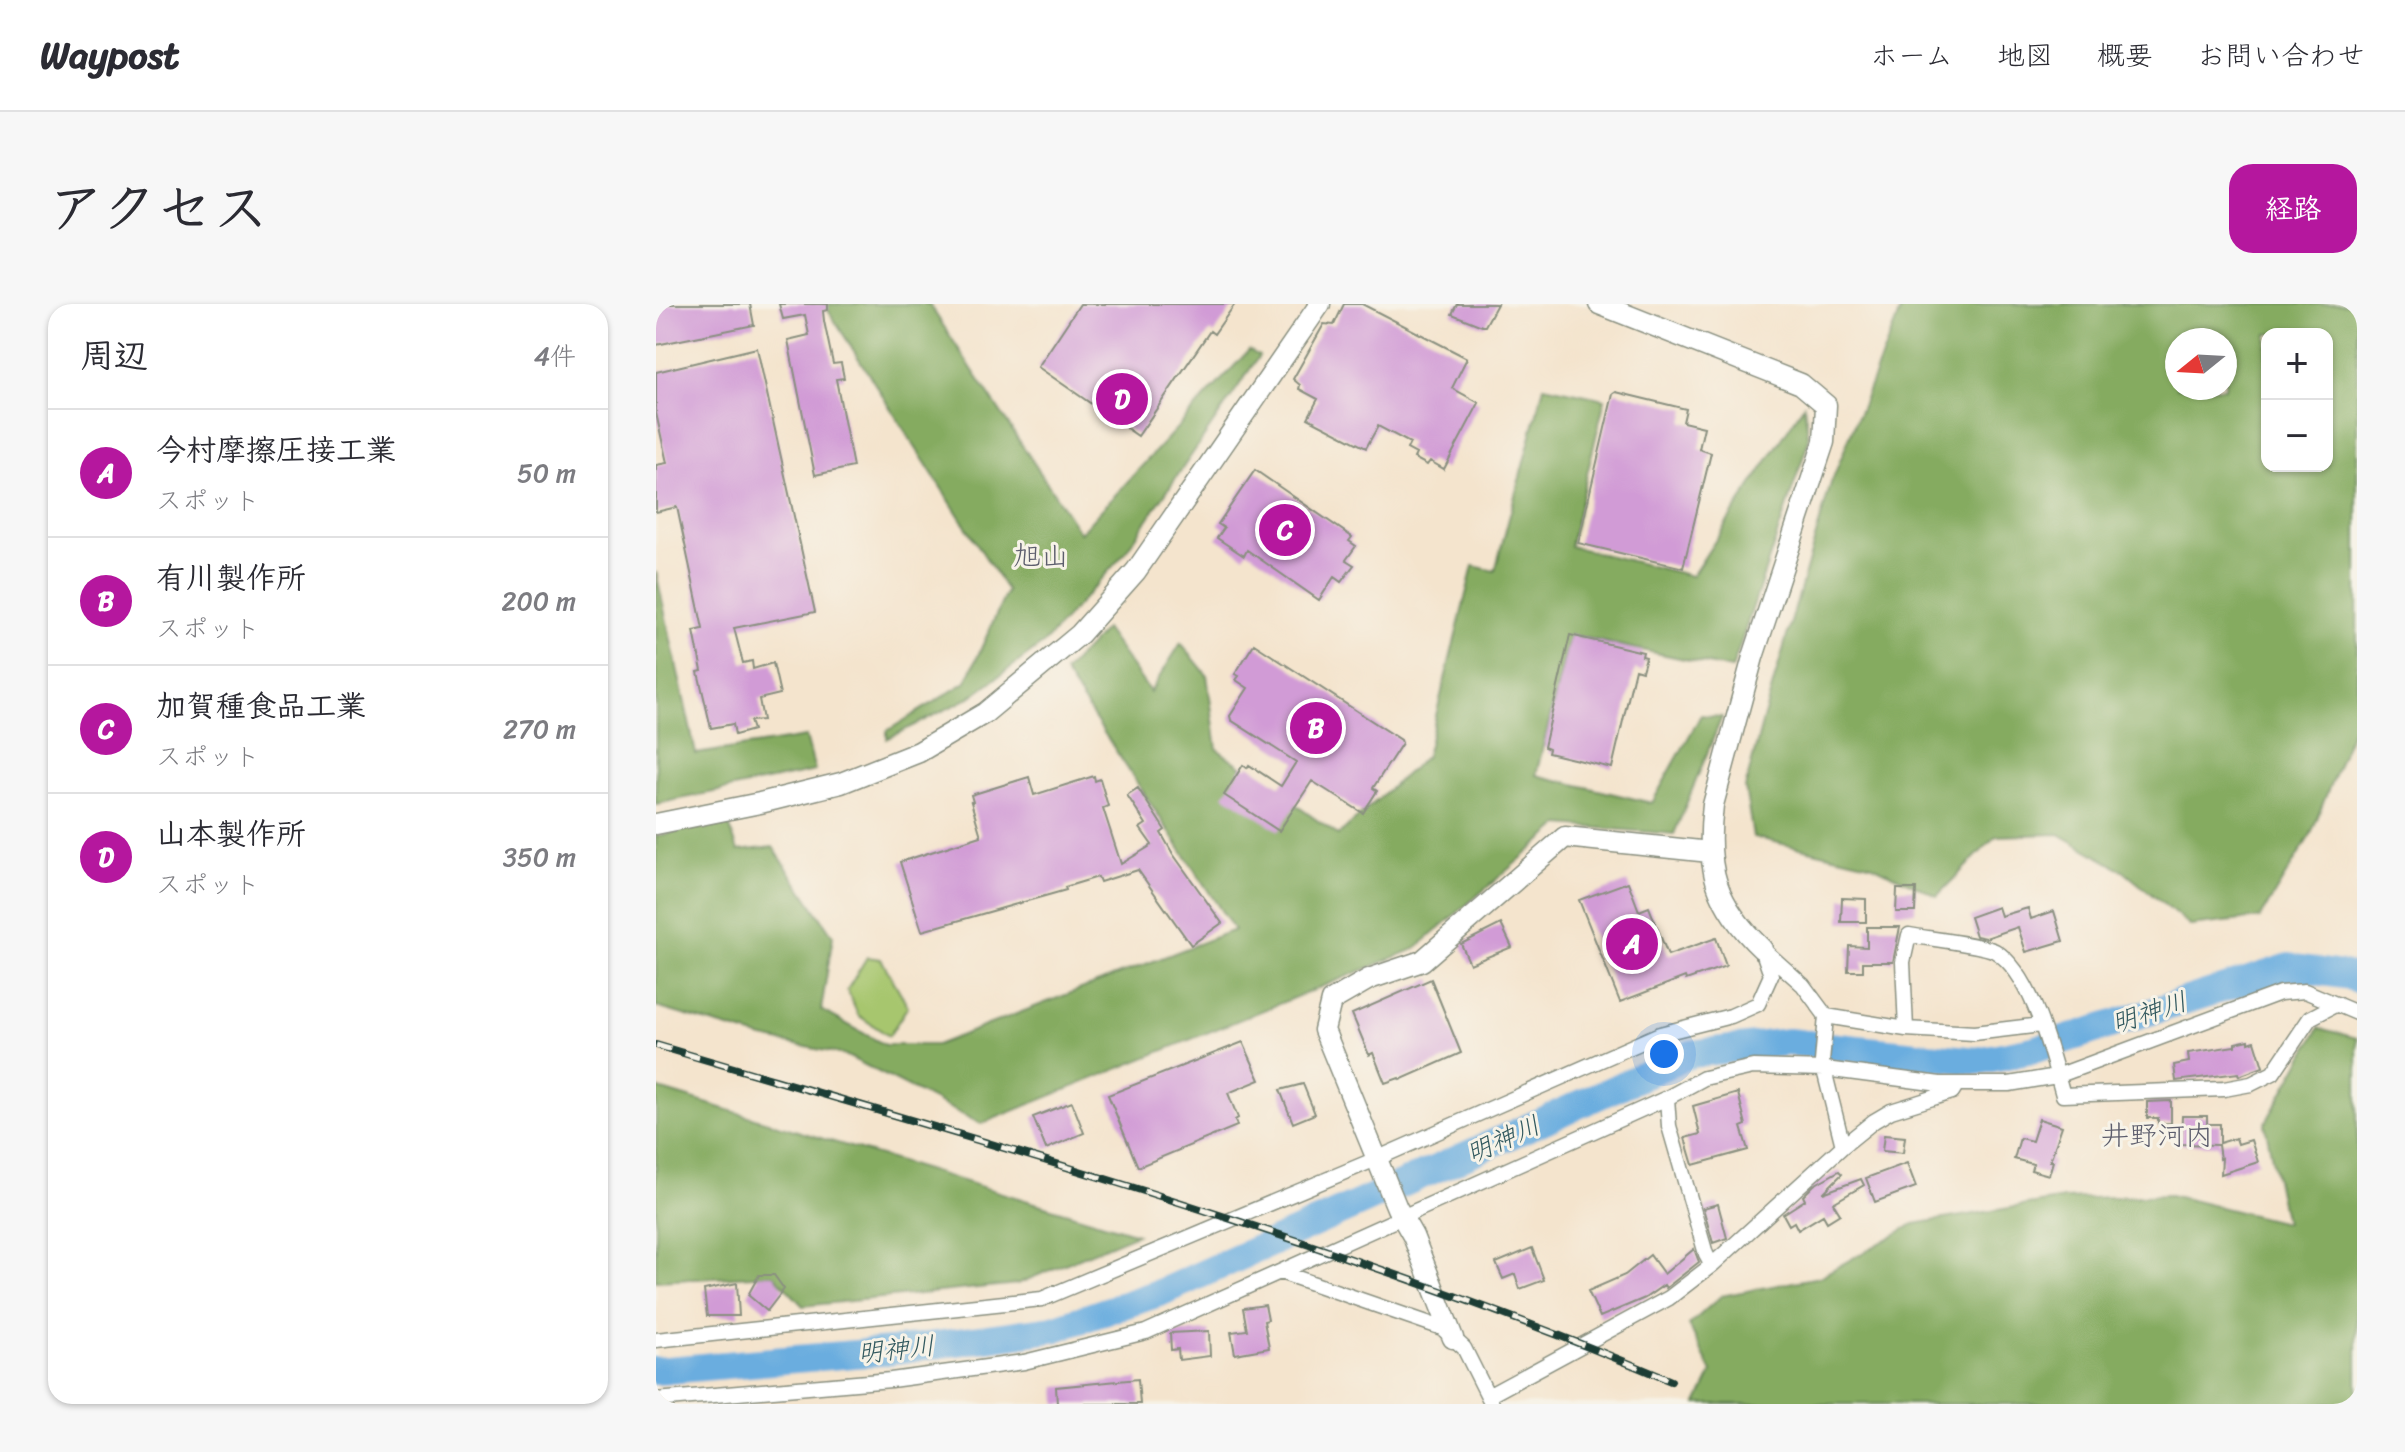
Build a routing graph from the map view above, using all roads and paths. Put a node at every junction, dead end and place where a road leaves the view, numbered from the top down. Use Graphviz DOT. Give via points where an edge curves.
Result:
graph roads {
  1 [pos="1320,304"];
  2 [pos="1599,304"];
  3 [pos="656,824"];
  4 [pos="1710,852"];
  5 [pos="1762,949"];
  6 [pos="2337,1004"];
  7 [pos="2357,1013"];
  8 [pos="1826,1016"];
  9 [pos="1906,1029"];
  10 [pos="2043,1029"];
  11 [pos="1824,1065"];
  12 [pos="2055,1069"];
  13 [pos="1957,1084"];
  14 [pos="1667,1098"];
  15 [pos="1843,1146"];
  16 [pos="1379,1166"];
  17 [pos="1399,1213"];
  18 [pos="1712,1265"];
  19 [pos="1280,1272"];
  20 [pos="1453,1338"];
  21 [pos="656,1340"];
  22 [pos="722,1399"];
  23 [pos="656,1400"];
  24 [pos="1490,1400"];
  1 -- 3 [label="street" via="1136,571 1080,634 985,713 919,752 841,783"];
  2 -- 4 [label="street" via="1801,384 1826,405 1824,442 1753,657 1717,790"];
  4 -- 5 [label="street" via="1722,898"];
  4 -- 16 [label="street" via="1565,837 1422,961 1369,979 1331,1001 1324,1030"];
  5 -- 8 [label="street" via="1803,985"];
  5 -- 16 [label="street" via="1771,975 1758,1004 1660,1034"];
  6 -- 7 [label="street"];
  6 -- 12 [label="street" via="2305,991 2280,993"];
  6 -- 12 [label="street" via="2310,1018 2273,1073 2251,1084 2063,1095"];
  8 -- 9 [label="street"];
  8 -- 11 [label="street"];
  9 -- 10 [label="street"];
  9 -- 10 [label="street" via="1903,962 1909,935 1994,950 2023,979"];
  10 -- 12 [label="street"];
  11 -- 13 [label="street"];
  11 -- 14 [label="street" via="1753,1067 1704,1078"];
  11 -- 15 [label="street"];
  12 -- 13 [label="street" via="2009,1084"];
  13 -- 15 [label="street" via="1952,1092 1891,1111"];
  14 -- 17 [label="street"];
  14 -- 18 [label="street" via="1669,1126"];
  15 -- 18 [label="street"];
  16 -- 17 [label="street"];
  16 -- 21 [label="street" via="1042,1299"];
  17 -- 19 [label="street"];
  17 -- 20 [label="street"];
  18 -- 24 [label="street" via="1669,1298"];
  19 -- 20 [label="street" via="1442,1328"];
  19 -- 22 [label="street" via="1146,1332 1024,1362"];
  20 -- 24 [label="street" via="1464,1348"];
  22 -- 23 [label="street"];
}
